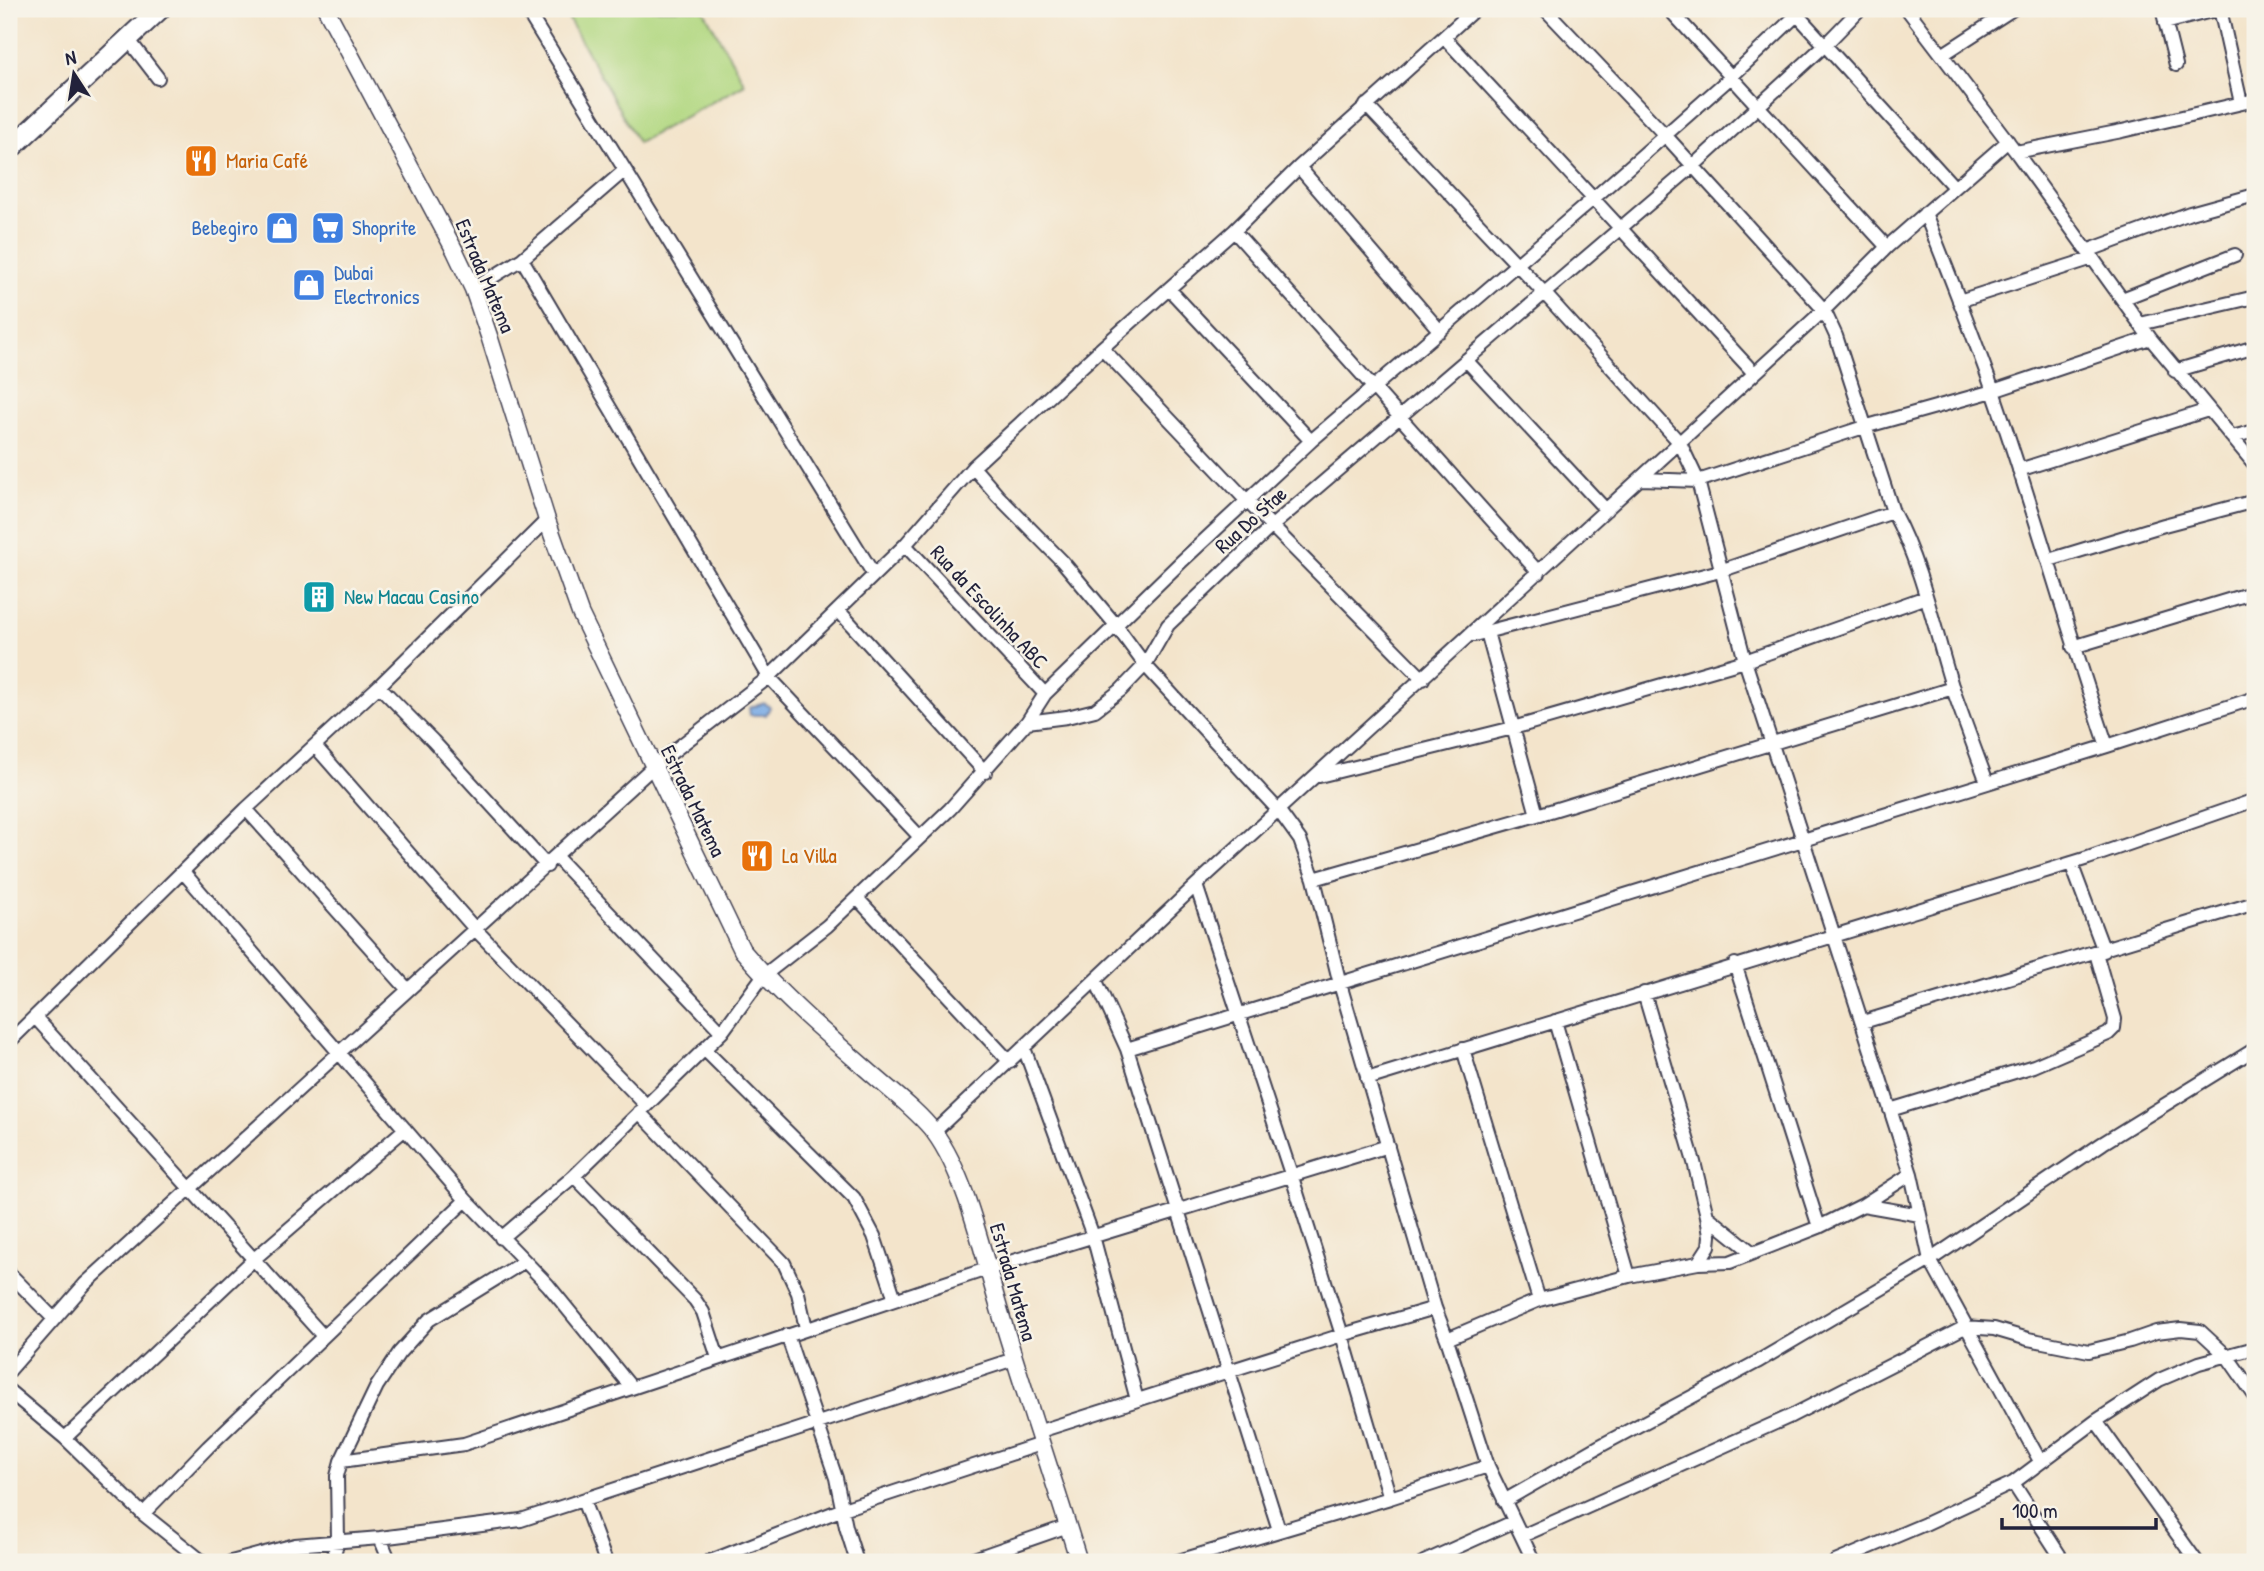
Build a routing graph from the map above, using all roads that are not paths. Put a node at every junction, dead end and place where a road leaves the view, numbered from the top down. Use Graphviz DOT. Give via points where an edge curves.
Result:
graph roads {
  1 [pos="160,9"];
  2 [pos="326,9"];
  3 [pos="526,9"];
  4 [pos="1475,9"];
  5 [pos="1545,9"];
  6 [pos="1669,9"];
  7 [pos="1860,9"];
  8 [pos="1907,9"];
  9 [pos="2013,9"];
  10 [pos="2161,9"];
  11 [pos="2219,9"];
  12 [pos="1797,11"];
  13 [pos="2165,23"];
  14 [pos="1444,37"];
  15 [pos="128,38"];
  16 [pos="1825,45"];
  17 [pos="1942,55"];
  18 [pos="2176,65"];
  19 [pos="1731,77"];
  20 [pos="158,78"];
  21 [pos="2255,100"];
  22 [pos="2241,103"];
  23 [pos="1366,105"];
  24 [pos="1758,107"];
  25 [pos="1665,135"];
  26 [pos="2008,141"];
  27 [pos="9,150"];
  28 [pos="2016,152"];
  29 [pos="1298,167"];
  30 [pos="1692,167"];
  31 [pos="625,170"];
  32 [pos="1954,187"];
  33 [pos="2255,195"];
  34 [pos="1594,198"];
  35 [pos="1924,213"];
  36 [pos="1620,228"];
  37 [pos="1234,231"];
  38 [pos="1887,247"];
  39 [pos="2090,255"];
  40 [pos="2235,255"];
  41 [pos="522,259"];
  42 [pos="1517,265"];
  43 [pos="473,289"];
  44 [pos="1169,289"];
  45 [pos="1545,294"];
  46 [pos="2255,297"];
  47 [pos="2122,299"];
  48 [pos="1959,301"];
  49 [pos="1824,310"];
  50 [pos="2140,324"];
  51 [pos="1440,331"];
  52 [pos="2150,338"];
  53 [pos="2255,347"];
  54 [pos="1102,348"];
  55 [pos="1466,360"];
  56 [pos="2175,371"];
  57 [pos="1754,373"];
  58 [pos="1372,388"];
  59 [pos="1993,391"];
  60 [pos="2208,410"];
  61 [pos="1398,417"];
  62 [pos="1864,427"];
  63 [pos="2255,431"];
  64 [pos="2232,437"];
  65 [pos="1311,441"];
  66 [pos="1680,443"];
  67 [pos="2255,465"];
  68 [pos="973,467"];
  69 [pos="2019,470"];
  70 [pos="1641,479"];
  71 [pos="1698,481"];
  72 [pos="1246,500"];
  73 [pos="2255,501"];
  74 [pos="1606,510"];
  75 [pos="1893,512"];
  76 [pos="547,520"];
  77 [pos="1272,526"];
  78 [pos="905,545"];
  79 [pos="2049,560"];
  80 [pos="1720,571"];
  81 [pos="1539,573"];
  82 [pos="874,575"];
  83 [pos="2255,592"];
  84 [pos="1926,597"];
  85 [pos="838,610"];
  86 [pos="1115,624"];
  87 [pos="1487,632"];
  88 [pos="1470,637"];
  89 [pos="2073,647"];
  90 [pos="1745,662"];
  91 [pos="1145,665"];
  92 [pos="769,677"];
  93 [pos="1423,680"];
  94 [pos="379,686"];
  95 [pos="1953,688"];
  96 [pos="1045,695"];
  97 [pos="2255,698"];
  98 [pos="1027,722"];
  99 [pos="1513,727"];
  100 [pos="1772,742"];
  101 [pos="315,746"];
  102 [pos="2107,746"];
  103 [pos="653,767"];
  104 [pos="985,772"];
  105 [pos="1315,777"];
  106 [pos="1987,782"];
  107 [pos="2255,800"];
  108 [pos="246,809"];
  109 [pos="1279,811"];
  110 [pos="1536,815"];
  111 [pos="920,837"];
  112 [pos="1804,839"];
  113 [pos="552,862"];
  114 [pos="2071,863"];
  115 [pos="184,873"];
  116 [pos="1314,879"];
  117 [pos="1196,885"];
  118 [pos="857,898"];
  119 [pos="2255,903"];
  120 [pos="475,929"];
  121 [pos="1835,936"];
  122 [pos="2100,952"];
  123 [pos="1735,964"];
  124 [pos="763,976"];
  125 [pos="1096,981"];
  126 [pos="1340,984"];
  127 [pos="408,990"];
  128 [pos="1644,993"];
  129 [pos="1239,1014"];
  130 [pos="35,1017"];
  131 [pos="1555,1021"];
  132 [pos="1863,1022"];
  133 [pos="722,1032"];
  134 [pos="9,1042"];
  135 [pos="1024,1048"];
  136 [pos="704,1049"];
  137 [pos="1127,1049"];
  138 [pos="1463,1049"];
  139 [pos="2255,1049"];
  140 [pos="338,1052"];
  141 [pos="1010,1062"];
  142 [pos="1367,1079"];
  143 [pos="642,1109"];
  144 [pos="1890,1110"];
  145 [pos="405,1129"];
  146 [pos="934,1132"];
  147 [pos="1388,1146"];
  148 [pos="1291,1174"];
  149 [pos="1911,1174"];
  150 [pos="574,1176"];
  151 [pos="191,1188"];
  152 [pos="467,1200"];
  153 [pos="1863,1205"];
  154 [pos="1177,1210"];
  155 [pos="1920,1215"];
  156 [pos="1707,1216"];
  157 [pos="1819,1227"];
  158 [pos="1093,1236"];
  159 [pos="501,1238"];
  160 [pos="1753,1253"];
  161 [pos="253,1260"];
  162 [pos="1930,1260"];
  163 [pos="526,1261"];
  164 [pos="1698,1263"];
  165 [pos="987,1269"];
  166 [pos="9,1273"];
  167 [pos="1629,1276"];
  168 [pos="895,1299"];
  169 [pos="1539,1300"];
  170 [pos="1435,1308"];
  171 [pos="54,1319"];
  172 [pos="1965,1327"];
  173 [pos="806,1328"];
  174 [pos="788,1335"];
  175 [pos="1342,1335"];
  176 [pos="323,1336"];
  177 [pos="1447,1339"];
  178 [pos="2255,1348"];
  179 [pos="2227,1356"];
  180 [pos="718,1358"];
  181 [pos="1014,1359"];
  182 [pos="9,1371"];
  183 [pos="1229,1372"];
  184 [pos="631,1387"];
  185 [pos="9,1391"];
  186 [pos="2255,1396"];
  187 [pos="1137,1400"];
  188 [pos="2096,1421"];
  189 [pos="818,1423"];
  190 [pos="65,1438"];
  191 [pos="1039,1438"];
  192 [pos="341,1461"];
  193 [pos="2040,1461"];
  194 [pos="1488,1465"];
  195 [pos="2013,1483"];
  196 [pos="1390,1498"];
  197 [pos="583,1500"];
  198 [pos="1504,1501"];
  199 [pos="843,1509"];
  200 [pos="143,1514"];
  201 [pos="1513,1522"];
  202 [pos="1068,1526"];
  203 [pos="1279,1530"];
  204 [pos="1522,1536"];
  205 [pos="380,1538"];
  206 [pos="338,1540"];
  207 [pos="203,1562"];
  208 [pos="231,1562"];
  209 [pos="332,1562"];
  210 [pos="390,1562"];
  211 [pos="606,1562"];
  212 [pos="708,1562"];
  213 [pos="857,1562"];
  214 [pos="965,1562"];
  215 [pos="1079,1562"];
  216 [pos="1175,1562"];
  217 [pos="1424,1562"];
  218 [pos="1534,1562"];
  219 [pos="1835,1562"];
  220 [pos="2064,1562"];
  221 [pos="2197,1562"];
  1 -- 15 [label="main road"];
  2 -- 43 [label="street, Estrada Matema"];
  3 -- 31 [label="street"];
  4 -- 14 [label="street"];
  5 -- 25 [label="street"];
  6 -- 19 [label="street"];
  7 -- 16 [label="street, Rua Do Stae"];
  8 -- 17 [label="street"];
  9 -- 17 [label="street"];
  10 -- 13 [label="street"];
  11 -- 13 [label="street"];
  11 -- 22 [label="street"];
  12 -- 16 [label="street"];
  12 -- 19 [label="street"];
  13 -- 18 [label="street"];
  14 -- 23 [label="street"];
  14 -- 34 [label="street"];
  15 -- 20 [label="street"];
  15 -- 27 [label="main road"];
  16 -- 24 [label="street, Rua Do Stae"];
  16 -- 32 [label="street"];
  17 -- 26 [label="street"];
  19 -- 24 [label="street"];
  19 -- 25 [label="street"];
  21 -- 22 [label="street"];
  22 -- 28 [label="street"];
  23 -- 29 [label="street"];
  23 -- 42 [label="street"];
  24 -- 30 [label="street, Rua Do Stae"];
  24 -- 38 [label="street"];
  25 -- 30 [label="street"];
  25 -- 34 [label="street"];
  26 -- 28 [label="street"];
  26 -- 32 [label="street"];
  28 -- 39 [label="street"];
  29 -- 37 [label="street"];
  29 -- 51 [label="street"];
  30 -- 36 [label="street, Rua Do Stae"];
  30 -- 49 [label="street"];
  31 -- 41 [label="street"];
  31 -- 82 [label="street"];
  32 -- 35 [label="street"];
  33 -- 39 [label="street" via="2190,214"];
  34 -- 36 [label="street"];
  34 -- 42 [label="street"];
  35 -- 38 [label="street"];
  35 -- 48 [label="street"];
  36 -- 45 [label="street, Rua Do Stae"];
  36 -- 57 [label="street"];
  37 -- 44 [label="street"];
  37 -- 58 [label="street"];
  38 -- 49 [label="street"];
  39 -- 47 [label="street"];
  39 -- 48 [label="street"];
  40 -- 47 [label="street"];
  41 -- 43 [label="street"];
  41 -- 92 [label="street"];
  42 -- 45 [label="street"];
  42 -- 51 [label="street"];
  43 -- 76 [label="street, Estrada Matema"];
  44 -- 54 [label="street"];
  44 -- 65 [label="street"];
  45 -- 55 [label="street, Rua Do Stae"];
  45 -- 66 [label="street"];
  46 -- 50 [label="street"];
  47 -- 50 [label="street"];
  48 -- 59 [label="street"];
  49 -- 57 [label="street"];
  49 -- 62 [label="street"];
  50 -- 52 [label="street"];
  51 -- 58 [label="street"];
  52 -- 56 [label="street"];
  52 -- 59 [label="street"];
  53 -- 56 [label="street"];
  54 -- 68 [label="street"];
  54 -- 72 [label="street"];
  55 -- 61 [label="street, Rua Do Stae"];
  55 -- 74 [label="street"];
  56 -- 60 [label="street"];
  57 -- 66 [label="street"];
  58 -- 61 [label="street"];
  58 -- 65 [label="street"];
  59 -- 62 [label="street"];
  59 -- 69 [label="street"];
  60 -- 64 [label="street"];
  60 -- 69 [label="street"];
  61 -- 77 [label="street, Rua Do Stae"];
  61 -- 81 [label="street"];
  62 -- 71 [label="street"];
  62 -- 75 [label="street"];
  63 -- 64 [label="street"];
  64 -- 67 [label="street"];
  65 -- 72 [label="street"];
  66 -- 70 [label="street"];
  66 -- 71 [label="street"];
  68 -- 78 [label="street"];
  68 -- 86 [label="street"];
  69 -- 79 [label="street"];
  70 -- 71 [label="street"];
  70 -- 74 [label="street"];
  71 -- 80 [label="street"];
  72 -- 77 [label="street"];
  72 -- 86 [label="street"];
  73 -- 79 [label="street"];
  74 -- 81 [label="street"];
  75 -- 80 [label="street"];
  75 -- 84 [label="street"];
  76 -- 94 [label="street"];
  76 -- 103 [label="street, Estrada Matema" via="580,613"];
  77 -- 91 [label="street, Rua Do Stae" via="1168,625"];
  77 -- 93 [label="street"];
  78 -- 82 [label="street"];
  78 -- 96 [label="street, Rua da Escolinha ABC"];
  79 -- 89 [label="street"];
  80 -- 87 [label="street"];
  80 -- 90 [label="street"];
  81 -- 88 [label="street"];
  82 -- 85 [label="street"];
  83 -- 89 [label="street"];
  84 -- 90 [label="street"];
  84 -- 95 [label="street"];
  85 -- 92 [label="street"];
  85 -- 104 [label="street"];
  86 -- 91 [label="street"];
  86 -- 96 [label="street"];
  87 -- 88 [label="street"];
  87 -- 99 [label="street"];
  88 -- 93 [label="street"];
  89 -- 102 [label="street"];
  90 -- 99 [label="street"];
  90 -- 100 [label="street"];
  91 -- 98 [label="street, Rua Do Stae" via="1095,710"];
  91 -- 109 [label="street"];
  92 -- 103 [label="street"];
  92 -- 111 [label="street"];
  93 -- 105 [label="street"];
  94 -- 101 [label="street"];
  94 -- 113 [label="street"];
  95 -- 100 [label="street"];
  95 -- 106 [label="street"];
  96 -- 98 [label="street"];
  97 -- 102 [label="street"];
  98 -- 104 [label="street"];
  99 -- 105 [label="street"];
  99 -- 110 [label="street"];
  100 -- 110 [label="street"];
  100 -- 112 [label="street"];
  101 -- 108 [label="street"];
  101 -- 120 [label="street"];
  102 -- 106 [label="street"];
  103 -- 113 [label="street"];
  103 -- 124 [label="street, Estrada Matema" via="742,950"];
  104 -- 111 [label="street"];
  105 -- 109 [label="street"];
  106 -- 112 [label="street"];
  107 -- 114 [label="street"];
  108 -- 115 [label="street"];
  108 -- 127 [label="street"];
  109 -- 116 [label="street" via="1300,841"];
  109 -- 117 [label="street"];
  110 -- 116 [label="street"];
  111 -- 118 [label="street"];
  112 -- 121 [label="street"];
  112 -- 126 [label="street"];
  113 -- 120 [label="street"];
  113 -- 133 [label="street"];
  114 -- 121 [label="street"];
  114 -- 122 [label="street"];
  115 -- 130 [label="street"];
  115 -- 140 [label="street"];
  116 -- 126 [label="street"];
  117 -- 125 [label="street"];
  117 -- 129 [label="street"];
  118 -- 124 [label="street"];
  118 -- 141 [label="street"];
  119 -- 122 [label="street"];
  120 -- 127 [label="street"];
  120 -- 143 [label="street"];
  121 -- 123 [label="street"];
  121 -- 132 [label="street"];
  122 -- 132 [label="street"];
  122 -- 144 [label="street" via="2115,1019 2108,1034 2034,1066"];
  123 -- 128 [label="street"];
  123 -- 157 [label="street"];
  124 -- 133 [label="street"];
  124 -- 146 [label="street, Estrada Matema"];
  125 -- 135 [label="street"];
  125 -- 137 [label="street"];
  126 -- 129 [label="street"];
  126 -- 142 [label="street"];
  127 -- 140 [label="street"];
  128 -- 131 [label="street"];
  128 -- 156 [label="street"];
  129 -- 137 [label="street"];
  129 -- 148 [label="street"];
  130 -- 134 [label="street"];
  130 -- 151 [label="street"];
  131 -- 138 [label="street"];
  131 -- 167 [label="street"];
  132 -- 144 [label="street"];
  133 -- 136 [label="street"];
  135 -- 141 [label="street"];
  135 -- 158 [label="street"];
  136 -- 143 [label="street"];
  136 -- 168 [label="street" via="854,1198 874,1236"];
  137 -- 154 [label="street"];
  138 -- 142 [label="street"];
  138 -- 169 [label="street"];
  139 -- 162 [label="street"];
  140 -- 145 [label="street"];
  140 -- 151 [label="street"];
  141 -- 146 [label="street"];
  142 -- 147 [label="street"];
  143 -- 150 [label="street"];
  143 -- 173 [label="street" via="784,1263 798,1293"];
  144 -- 149 [label="street"];
  145 -- 152 [label="street"];
  145 -- 161 [label="street"];
  146 -- 165 [label="street, Estrada Matema" via="968,1201"];
  147 -- 148 [label="street"];
  147 -- 170 [label="street"];
  148 -- 154 [label="street"];
  148 -- 175 [label="street"];
  149 -- 153 [label="street"];
  149 -- 155 [label="street"];
  150 -- 159 [label="street"];
  150 -- 180 [label="street" via="695,1300"];
  151 -- 161 [label="street"];
  151 -- 171 [label="street" via="85,1283"];
  152 -- 159 [label="street"];
  152 -- 176 [label="street"];
  153 -- 155 [label="street"];
  153 -- 157 [label="street"];
  154 -- 158 [label="street"];
  154 -- 183 [label="street"];
  155 -- 162 [label="street"];
  156 -- 160 [label="street"];
  156 -- 164 [label="street" via="1709,1246"];
  157 -- 160 [label="street"];
  158 -- 165 [label="street"];
  158 -- 187 [label="street"];
  159 -- 163 [label="street"];
  160 -- 164 [label="street" via="1730,1262"];
  161 -- 176 [label="street"];
  161 -- 190 [label="street"];
  162 -- 172 [label="street"];
  162 -- 198 [label="street" via="1757,1362"];
  163 -- 184 [label="street"];
  163 -- 192 [label="street" via="429,1320 377,1386"];
  164 -- 167 [label="street"];
  165 -- 168 [label="street"];
  165 -- 181 [label="street, Estrada Matema"];
  166 -- 171 [label="street"];
  167 -- 169 [label="street"];
  168 -- 173 [label="street"];
  169 -- 177 [label="street"];
  170 -- 175 [label="street"];
  170 -- 177 [label="street"];
  171 -- 182 [label="street"];
  172 -- 179 [label="street" via="1994,1329 2089,1352 2156,1332 2200,1331"];
  172 -- 193 [label="street"];
  172 -- 204 [label="street" via="1791,1416"];
  173 -- 174 [label="street"];
  174 -- 180 [label="street"];
  174 -- 189 [label="street"];
  175 -- 183 [label="street"];
  175 -- 196 [label="street"];
  176 -- 200 [label="street"];
  177 -- 194 [label="street"];
  178 -- 179 [label="street"];
  179 -- 186 [label="street"];
  179 -- 188 [label="street" via="2160,1380"];
  180 -- 184 [label="street"];
  181 -- 189 [label="street"];
  181 -- 191 [label="street, Estrada Matema"];
  183 -- 187 [label="street"];
  183 -- 203 [label="street"];
  184 -- 192 [label="street" via="464,1444"];
  185 -- 190 [label="street"];
  187 -- 191 [label="street"];
  188 -- 193 [label="street"];
  188 -- 221 [label="street"];
  189 -- 197 [label="street"];
  189 -- 199 [label="street"];
  190 -- 200 [label="street"];
  191 -- 199 [label="street"];
  191 -- 202 [label="street, Estrada Matema"];
  192 -- 206 [label="street"];
  193 -- 195 [label="street"];
  194 -- 196 [label="street"];
  194 -- 198 [label="street"];
  195 -- 219 [label="street"];
  195 -- 220 [label="street"];
  196 -- 203 [label="street"];
  197 -- 205 [label="street" via="521,1520"];
  197 -- 211 [label="street"];
  198 -- 201 [label="street"];
  199 -- 212 [label="street"];
  199 -- 213 [label="street"];
  200 -- 207 [label="street"];
  201 -- 204 [label="street"];
  201 -- 217 [label="street"];
  202 -- 214 [label="street"];
  202 -- 215 [label="street, Estrada Matema"];
  203 -- 216 [label="street"];
  204 -- 218 [label="street"];
  205 -- 206 [label="street"];
  205 -- 210 [label="street"];
  206 -- 208 [label="street" via="295,1545"];
  206 -- 209 [label="street"];
}
